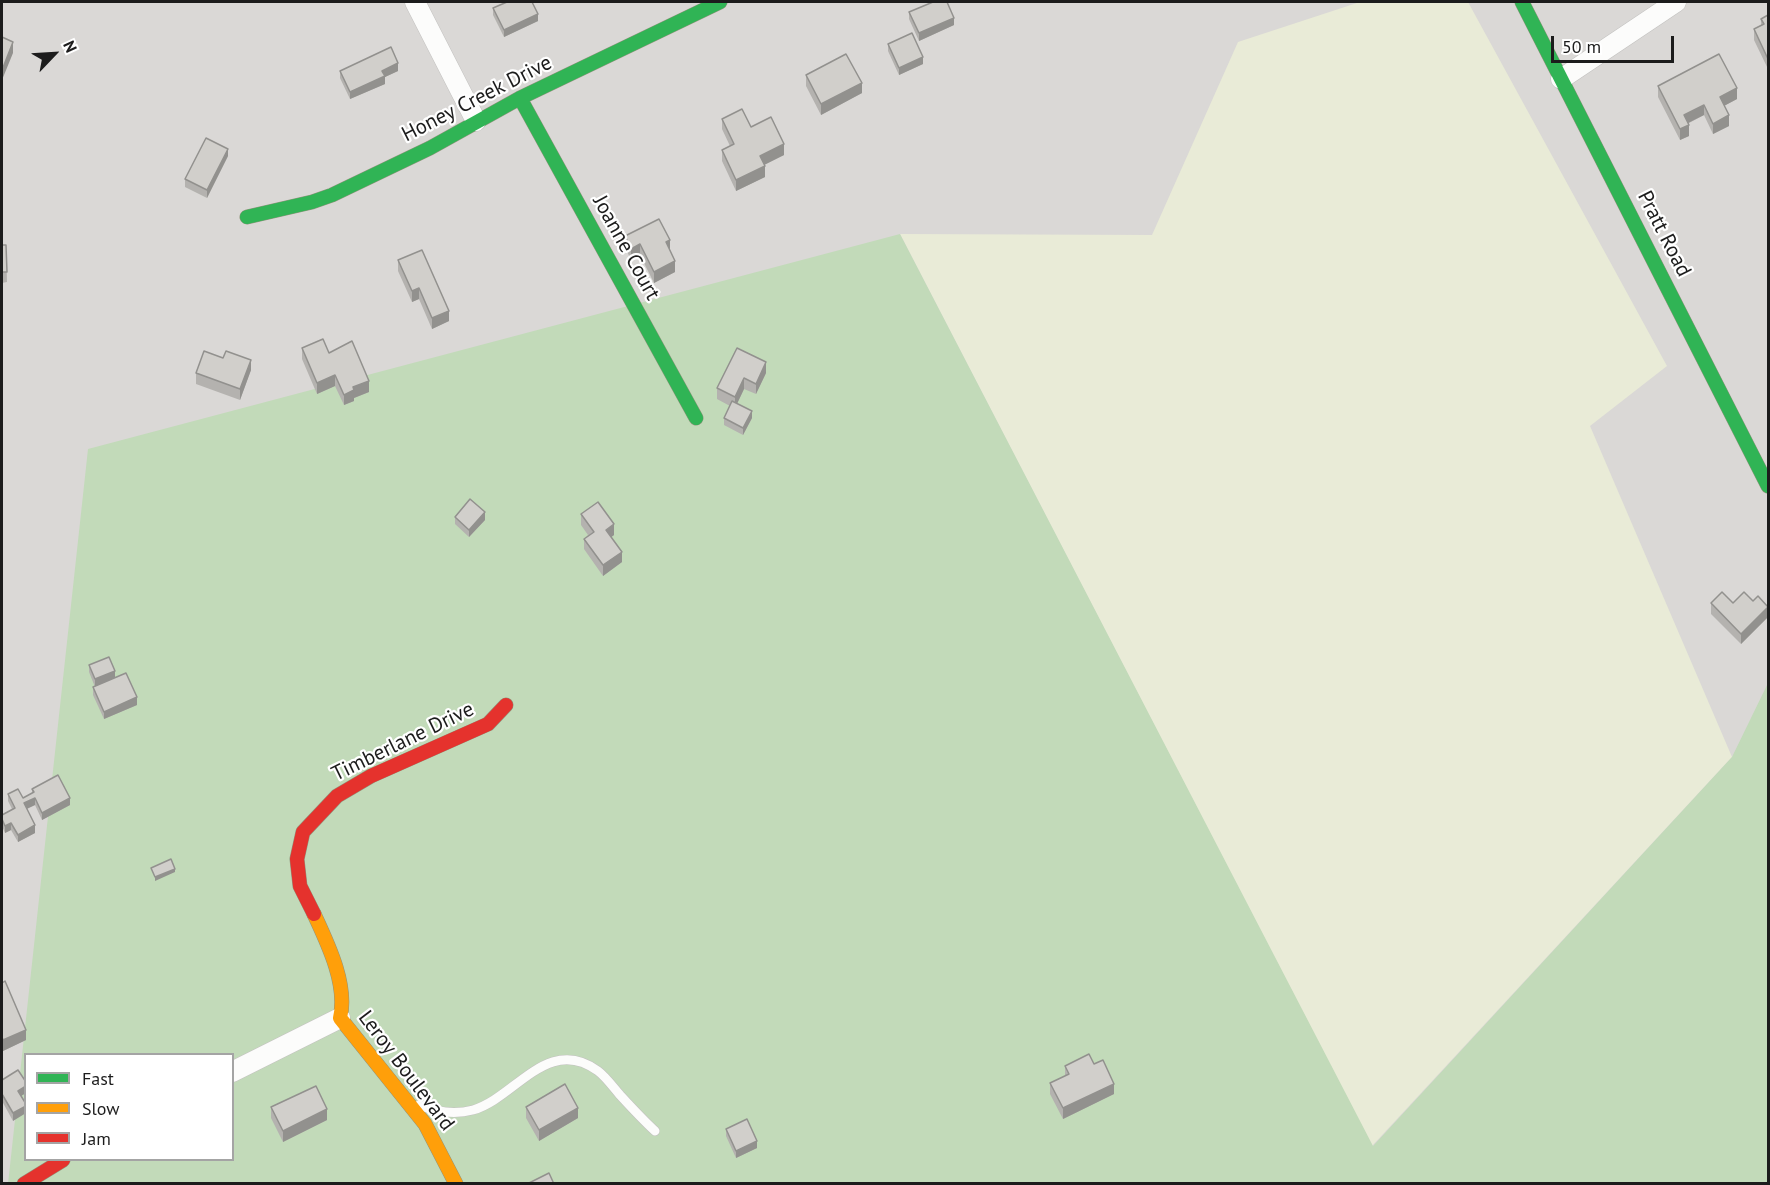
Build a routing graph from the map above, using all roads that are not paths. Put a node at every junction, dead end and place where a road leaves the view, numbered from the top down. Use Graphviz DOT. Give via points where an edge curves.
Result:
graph roads {
  1 [pos="416,2"];
  2 [pos="720,2"];
  3 [pos="1522,2"];
  4 [pos="1676,2"];
  5 [pos="1561,79"];
  6 [pos="520,98"];
  7 [pos="476,121"];
  8 [pos="247,217"];
  9 [pos="696,418"];
  10 [pos="1768,486"];
  11 [pos="506,705"];
  12 [pos="317,815"];
  13 [pos="340,1018"];
  14 [pos="234,1071"];
  15 [pos="404,1098"];
  16 [pos="655,1131"];
  17 [pos="61,1161"];
  18 [pos="24,1184"];
  19 [pos="456,1184"];
  1 -- 7 [label="street"];
  2 -- 6 [label="street, Honey Creek Drive"];
  3 -- 5 [label="street, Pratt Road"];
  4 -- 5 [label="street"];
  5 -- 10 [label="street, Pratt Road"];
  6 -- 7 [label="street, Honey Creek Drive"];
  6 -- 9 [label="street, Joanne Court"];
  7 -- 8 [label="street, Honey Creek Drive" via="332,195"];
  11 -- 12 [label="street, Timberlane Drive" via="488,724 371,776 337,796"];
  12 -- 13 [label="street, Leroy Boulevard" via="303,832 297,859 300,886 333,955 343,1006"];
  13 -- 14 [label="street"];
  13 -- 15 [label="street, Leroy Boulevard"];
  15 -- 16 [label="lane" via="439,1112 472,1110 484,1106 539,1067 556,1060 576,1061 597,1071"];
  15 -- 19 [label="street, Leroy Boulevard" via="426,1124"];
  17 -- 18 [label="street"];
}
